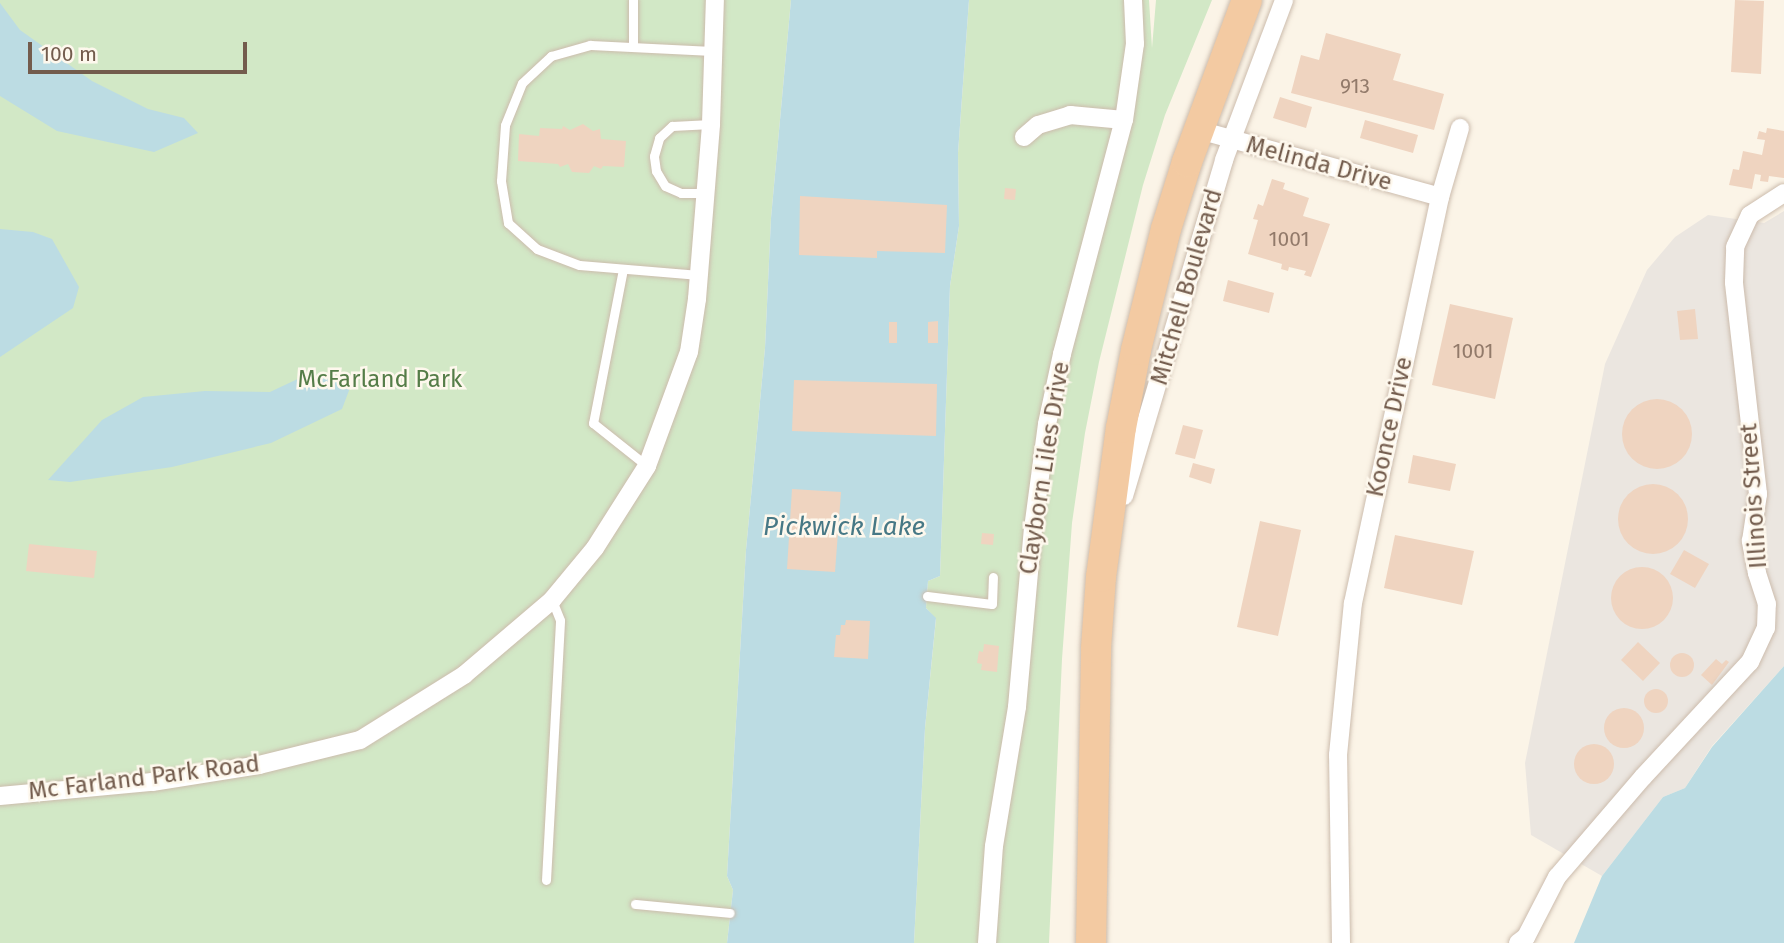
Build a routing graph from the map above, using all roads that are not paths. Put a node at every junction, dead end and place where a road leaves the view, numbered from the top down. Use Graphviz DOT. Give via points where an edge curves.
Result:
graph roads {
  1 [pos="633,0"];
  2 [pos="715,0"];
  3 [pos="1133,0"];
  4 [pos="1229,0"];
  5 [pos="1247,0"];
  6 [pos="1284,0"];
  7 [pos="633,47"];
  8 [pos="713,51"];
  9 [pos="1124,120"];
  10 [pos="711,124"];
  11 [pos="1460,128"];
  12 [pos="1199,130"];
  13 [pos="1024,137"];
  14 [pos="1231,140"];
  15 [pos="705,193"];
  16 [pos="1784,193"];
  17 [pos="1440,197"];
  18 [pos="623,268"];
  19 [pos="699,275"];
  20 [pos="647,466"];
  21 [pos="993,577"];
  22 [pos="1101,577"];
  23 [pos="927,596"];
  24 [pos="552,600"];
  25 [pos="0,796"];
  26 [pos="546,880"];
  27 [pos="635,904"];
  28 [pos="730,913"];
  29 [pos="987,943"];
  30 [pos="1075,943"];
  31 [pos="1091,943"];
  32 [pos="1341,943"];
  33 [pos="1518,943"];
  1 -- 7 [label="lane"];
  2 -- 8 [label="street, Mc Farland Park Road"];
  3 -- 9 [label="street, Clayborn Liles Drive" via="1135,44"];
  4 -- 30 [label="highway" via="1161,190 1128,312 1111,400 1083,628"];
  5 -- 12 [label="highway"];
  6 -- 14 [label="street, Mitchell Boulevard"];
  7 -- 8 [label="lane"];
  7 -- 18 [label="lane" via="590,45 551,55 522,83 505,125 501,181 508,223 537,249 579,265"];
  8 -- 10 [label="street, Mc Farland Park Road"];
  9 -- 13 [label="street" via="1070,115 1038,125"];
  9 -- 29 [label="street, Clayborn Liles Drive" via="1047,424"];
  10 -- 15 [label="street, Mc Farland Park Road"];
  10 -- 15 [label="lane" via="671,126 659,138 654,156 665,186 681,193"];
  11 -- 17 [label="street, Koonce Drive"];
  12 -- 14 [label="street, Melinda Drive"];
  12 -- 22 [label="highway" via="1166,229 1136,350"];
  14 -- 17 [label="street, Melinda Drive"];
  14 -- 22 [label="street, Mitchell Boulevard"];
  15 -- 19 [label="street, Mc Farland Park Road"];
  16 -- 33 [label="street, Illinois Street" via="1749,215 1735,247 1734,282 1758,494 1751,541 1767,604 1766,628 1750,662 1558,877 1526,937"];
  17 -- 32 [label="street, Koonce Drive" via="1345,658 1338,755"];
  18 -- 19 [label="lane"];
  18 -- 20 [label="lane" via="593,423"];
  19 -- 20 [label="street, Mc Farland Park Road" via="689,352"];
  20 -- 24 [label="street, Mc Farland Park Road" via="595,548"];
  21 -- 23 [label="lane" via="992,604"];
  22 -- 31 [label="highway"];
  24 -- 25 [label="street, Mc Farland Park Road" via="464,675 360,740 259,765 152,782"];
  24 -- 26 [label="lane" via="560,620"];
  27 -- 28 [label="lane"];
}
